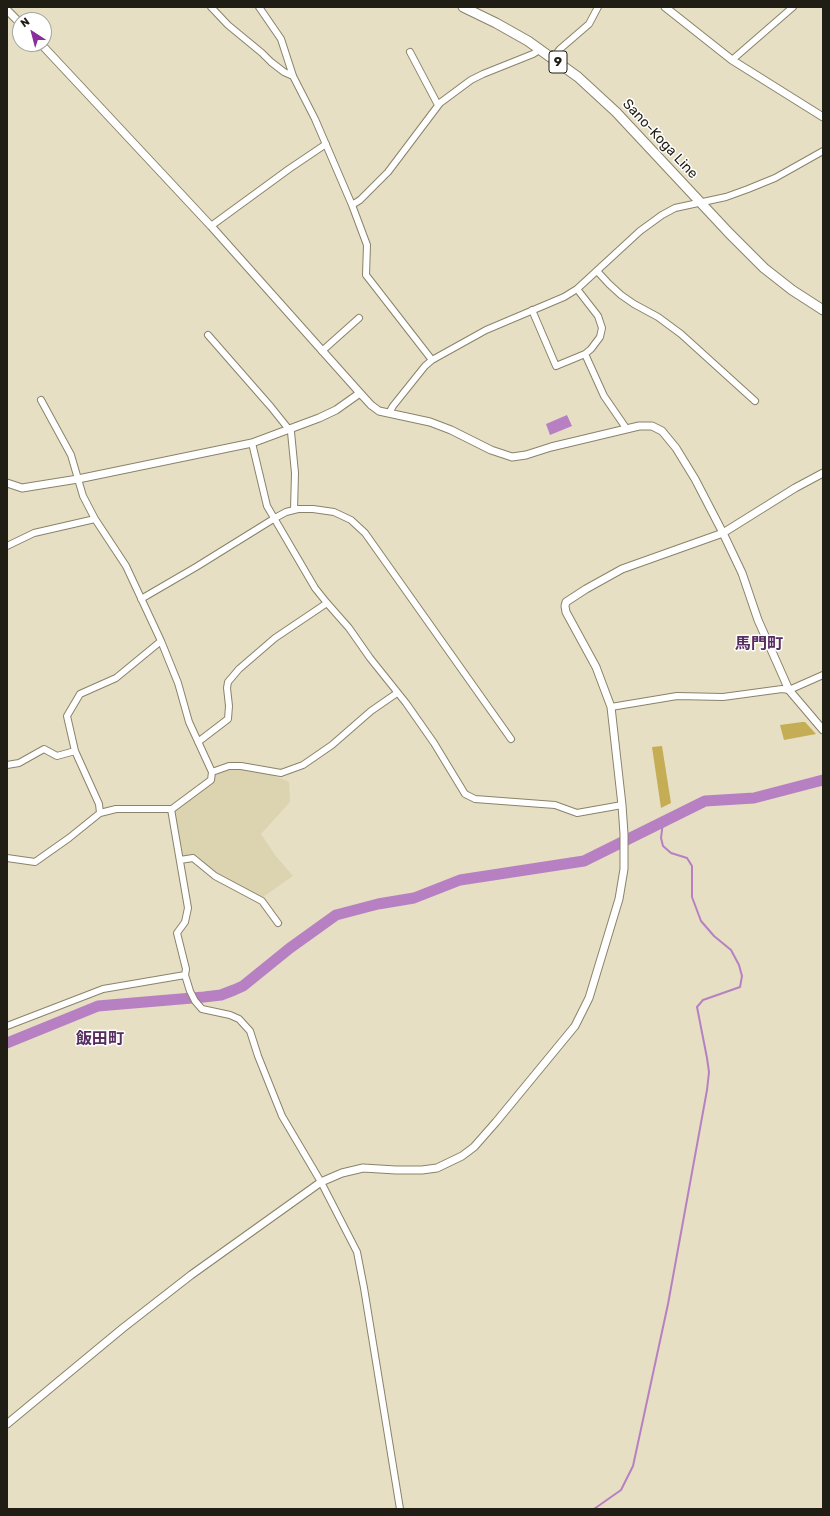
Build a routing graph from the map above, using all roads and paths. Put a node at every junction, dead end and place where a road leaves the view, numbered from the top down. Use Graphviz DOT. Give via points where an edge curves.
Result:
graph roads {
  1 [pos="212,7"];
  2 [pos="258,7"];
  3 [pos="463,7"];
  4 [pos="598,7"];
  5 [pos="665,7"];
  6 [pos="793,7"];
  7 [pos="540,49"];
  8 [pos="48,52"];
  9 [pos="410,52"];
  10 [pos="553,58"];
  11 [pos="732,60"];
  12 [pos="293,76"];
  13 [pos="438,105"];
  14 [pos="823,117"];
  15 [pos="326,144"];
  16 [pos="823,152"];
  17 [pos="701,202"];
  18 [pos="352,205"];
  19 [pos="211,226"];
  20 [pos="597,271"];
  21 [pos="578,289"];
  22 [pos="532,310"];
  23 [pos="823,310"];
  24 [pos="359,318"];
  25 [pos="208,335"];
  26 [pos="322,351"];
  27 [pos="586,354"];
  28 [pos="432,360"];
  29 [pos="360,393"];
  30 [pos="41,400"];
  31 [pos="755,401"];
  32 [pos="388,414"];
  33 [pos="626,428"];
  34 [pos="289,430"];
  35 [pos="252,443"];
  36 [pos="823,473"];
  37 [pos="78,479"];
  38 [pos="7,483"];
  39 [pos="294,510"];
  40 [pos="275,518"];
  41 [pos="95,519"];
  42 [pos="723,533"];
  43 [pos="7,546"];
  44 [pos="141,599"];
  45 [pos="326,603"];
  46 [pos="161,641"];
  47 [pos="823,675"];
  48 [pos="789,690"];
  49 [pos="397,693"];
  50 [pos="611,706"];
  51 [pos="823,730"];
  52 [pos="510,739"];
  53 [pos="198,742"];
  54 [pos="75,751"];
  55 [pos="7,765"];
  56 [pos="212,772"];
  57 [pos="622,805"];
  58 [pos="172,809"];
  59 [pos="100,813"];
  60 [pos="7,858"];
  61 [pos="180,860"];
  62 [pos="278,923"];
  63 [pos="185,975"];
  64 [pos="7,1026"];
  65 [pos="321,1182"];
  66 [pos="7,1424"];
  67 [pos="400,1509"];
  1 -- 12 [label="street" via="228,25 271,62"];
  2 -- 12 [label="street" via="281,39"];
  3 -- 7 [label="main road, Sano-Koga Line / 9"];
  4 -- 10 [label="street" via="590,24"];
  5 -- 11 [label="street"];
  6 -- 11 [label="street"];
  7 -- 10 [label="main road, Sano-Koga Line / 9"];
  7 -- 13 [label="street" via="477,77"];
  8 -- 19 [label="street"];
  9 -- 13 [label="street"];
  10 -- 17 [label="main road, Sano-Koga Line / 9" via="616,112"];
  11 -- 14 [label="street"];
  12 -- 15 [label="street"];
  13 -- 18 [label="street" via="388,172"];
  15 -- 18 [label="street"];
  15 -- 19 [label="street"];
  16 -- 17 [label="street" via="775,178 726,197"];
  17 -- 20 [label="street" via="662,214"];
  17 -- 23 [label="main road, Sano-Koga Line / 9" via="764,268"];
  18 -- 28 [label="street" via="367,245 366,275"];
  19 -- 26 [label="street"];
  20 -- 21 [label="street"];
  20 -- 31 [label="street" via="621,295 681,334"];
  21 -- 22 [label="street"];
  21 -- 27 [label="street" via="598,316 602,328 600,337"];
  22 -- 27 [label="street" via="556,366"];
  22 -- 28 [label="street" via="486,330"];
  24 -- 26 [label="street"];
  25 -- 34 [label="street"];
  26 -- 29 [label="street"];
  27 -- 33 [label="street" via="604,396"];
  28 -- 32 [label="street"];
  29 -- 32 [label="street" via="371,405"];
  29 -- 34 [label="street" via="336,410"];
  30 -- 37 [label="street" via="71,455"];
  32 -- 33 [label="street" via="430,422 512,457"];
  33 -- 42 [label="street" via="648,426 665,434 695,479"];
  34 -- 35 [label="street"];
  34 -- 39 [label="street" via="293,450"];
  35 -- 37 [label="street"];
  35 -- 40 [label="street" via="264,497"];
  36 -- 42 [label="street"];
  37 -- 38 [label="street" via="22,488"];
  37 -- 41 [label="street" via="83,496"];
  39 -- 40 [label="street"];
  39 -- 52 [label="street" via="334,512 351,520 365,533"];
  40 -- 44 [label="street"];
  40 -- 45 [label="street"];
  41 -- 43 [label="street" via="34,533"];
  41 -- 44 [label="street" via="126,566"];
  42 -- 48 [label="street" via="742,573 758,620"];
  42 -- 50 [label="street" via="622,569 566,602 566,612 596,667"];
  44 -- 46 [label="street"];
  45 -- 49 [label="street" via="349,628"];
  45 -- 53 [label="street" via="275,638 239,669 226,688 228,719"];
  46 -- 53 [label="street"];
  46 -- 54 [label="street" via="116,678 80,694 67,716"];
  47 -- 48 [label="street"];
  48 -- 50 [label="street" via="723,697 677,696"];
  48 -- 51 [label="street"];
  49 -- 56 [label="street" via="303,765 280,773 241,766 229,766"];
  49 -- 57 [label="street" via="434,743 465,794 475,799 555,805 577,812"];
  50 -- 57 [label="street"];
  53 -- 56 [label="street"];
  54 -- 55 [label="street" via="57,756 44,749 19,763"];
  54 -- 59 [label="street"];
  56 -- 58 [label="street" via="211,780"];
  57 -- 65 [label="street" via="624,869 619,899 589,998 574,1026 496,1122 474,1147 462,1156 437,1168 363,1168"];
  58 -- 59 [label="street" via="116,808"];
  58 -- 61 [label="street"];
  59 -- 60 [label="street" via="35,862"];
  61 -- 62 [label="street" via="193,858 215,876 262,901"];
  61 -- 63 [label="street" via="188,908 185,922 177,933 186,969"];
  63 -- 64 [label="street" via="103,989"];
  63 -- 65 [label="street" via="198,1005 208,1011 239,1019 250,1031 282,1116"];
  65 -- 66 [label="street" via="135,1318"];
  65 -- 67 [label="street" via="359,1260"];
}
